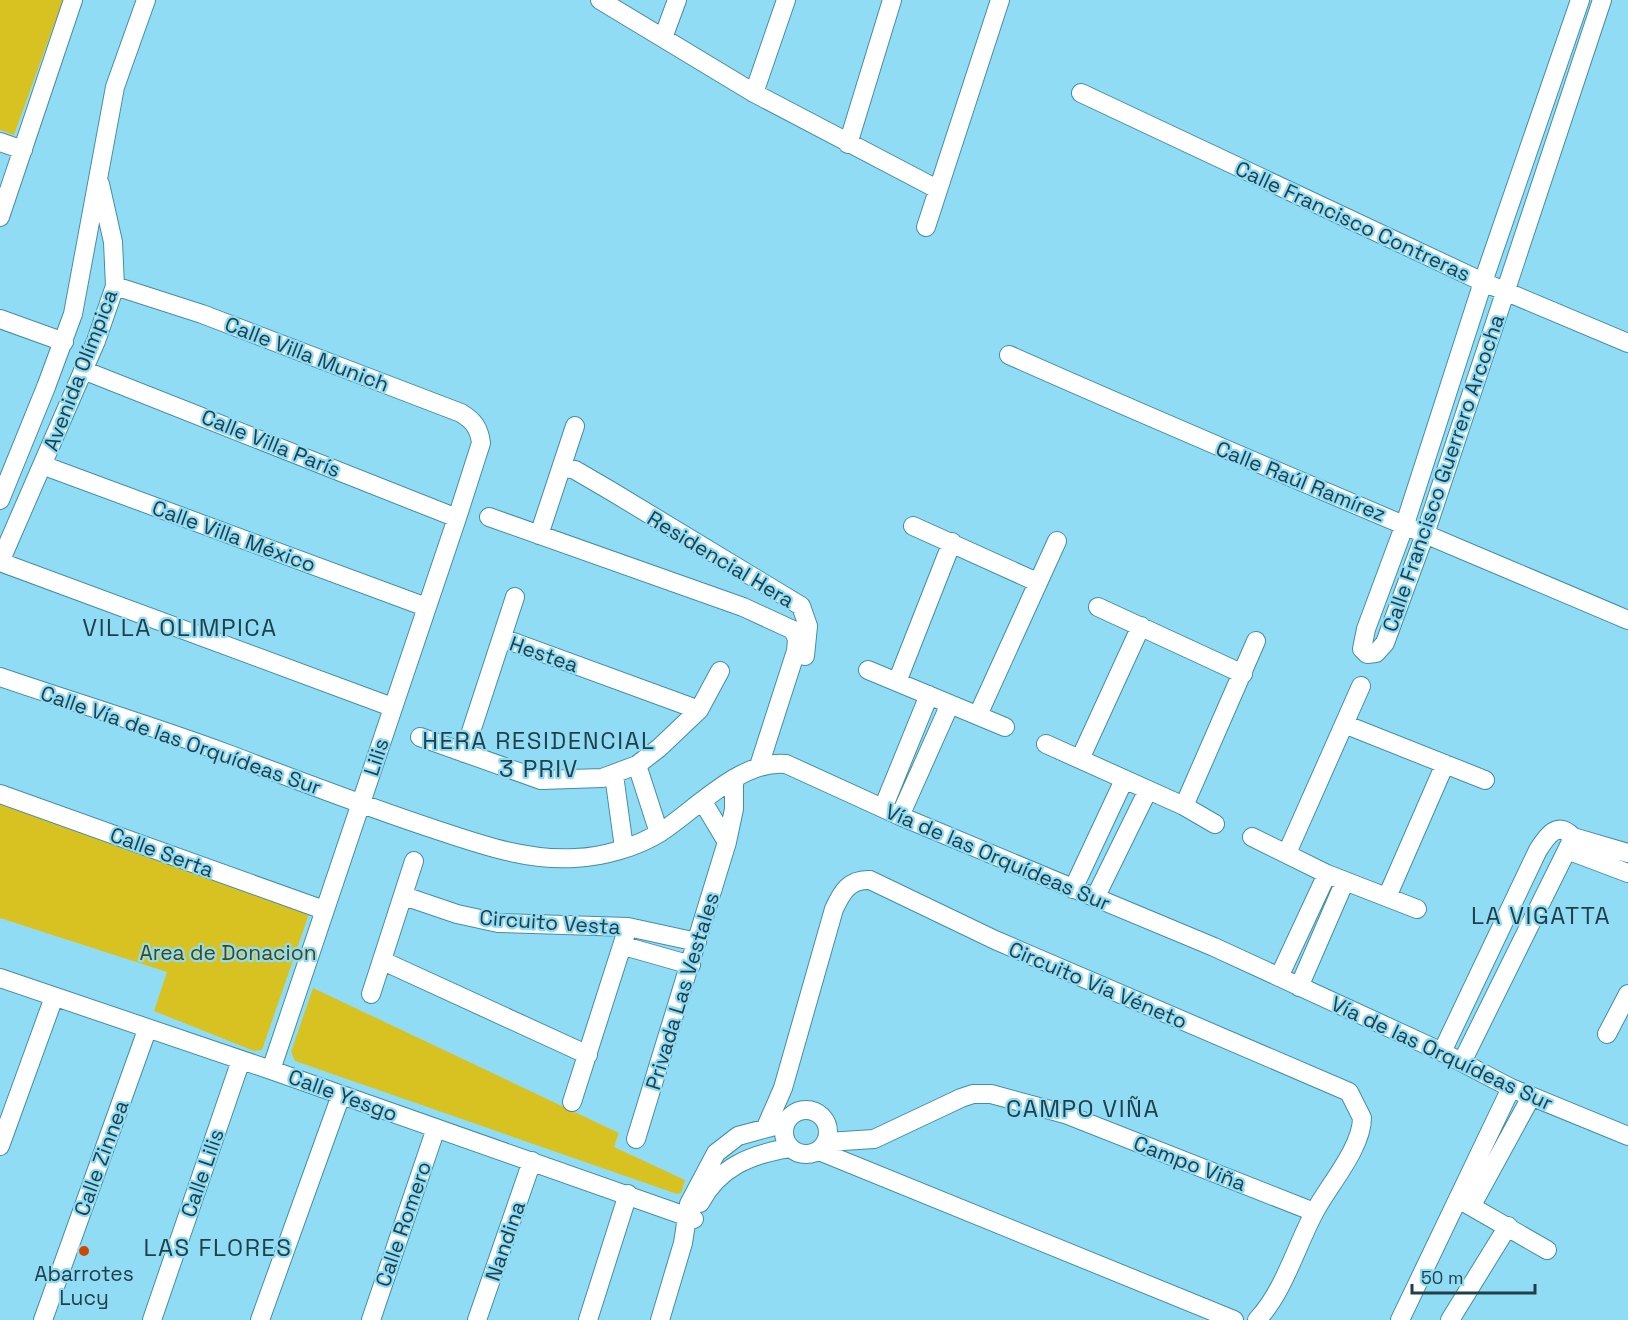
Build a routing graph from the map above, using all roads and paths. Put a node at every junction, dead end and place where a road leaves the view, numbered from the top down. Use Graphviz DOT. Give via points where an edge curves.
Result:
graph roads {
  1 [pos="73,0"];
  2 [pos="146,0"];
  3 [pos="600,0"];
  4 [pos="676,0"];
  5 [pos="786,0"];
  6 [pos="892,0"];
  7 [pos="1000,0"];
  8 [pos="1580,0"];
  9 [pos="1602,0"];
  10 [pos="663,38"];
  11 [pos="754,93"];
  12 [pos="1081,93"];
  13 [pos="0,142"];
  14 [pos="848,144"];
  15 [pos="23,150"];
  16 [pos="97,171"];
  17 [pos="937,189"];
  18 [pos="0,217"];
  19 [pos="926,227"];
  20 [pos="1482,282"];
  21 [pos="115,286"];
  22 [pos="1504,292"];
  23 [pos="2,325"];
  24 [pos="63,342"];
  25 [pos="1628,343"];
  26 [pos="1009,355"];
  27 [pos="83,370"];
  28 [pos="575,426"];
  29 [pos="481,444"];
  30 [pos="42,465"];
  31 [pos="562,467"];
  32 [pos="0,500"];
  33 [pos="457,518"];
  34 [pos="489,518"];
  35 [pos="1405,524"];
  36 [pos="913,526"];
  37 [pos="1425,534"];
  38 [pos="539,535"];
  39 [pos="952,542"];
  40 [pos="1057,542"];
  41 [pos="0,562"];
  42 [pos="757,581"];
  43 [pos="1037,582"];
  44 [pos="515,597"];
  45 [pos="426,607"];
  46 [pos="1098,607"];
  47 [pos="743,608"];
  48 [pos="1371,618"];
  49 [pos="1628,620"];
  50 [pos="1391,624"];
  51 [pos="1141,626"];
  52 [pos="502,638"];
  53 [pos="1257,641"];
  54 [pos="801,652"];
  55 [pos="868,670"];
  56 [pos="720,671"];
  57 [pos="1243,674"];
  58 [pos="0,677"];
  59 [pos="897,682"];
  60 [pos="1361,686"];
  61 [pos="929,695"];
  62 [pos="950,704"];
  63 [pos="392,707"];
  64 [pos="699,710"];
  65 [pos="978,715"];
  66 [pos="1344,724"];
  67 [pos="1005,727"];
  68 [pos="420,736"];
  69 [pos="1046,744"];
  70 [pos="464,753"];
  71 [pos="1080,759"];
  72 [pos="1445,764"];
  73 [pos="637,765"];
  74 [pos="765,765"];
  75 [pos="614,775"];
  76 [pos="734,779"];
  77 [pos="1124,780"];
  78 [pos="1485,780"];
  79 [pos="1148,790"];
  80 [pos="0,794"];
  81 [pos="703,802"];
  82 [pos="361,805"];
  83 [pos="1184,806"];
  84 [pos="883,808"];
  85 [pos="900,816"];
  86 [pos="1215,824"];
  87 [pos="659,833"];
  88 [pos="1252,837"];
  89 [pos="727,842"];
  90 [pos="1570,844"];
  91 [pos="624,848"];
  92 [pos="1287,853"];
  93 [pos="1628,853"];
  94 [pos="414,861"];
  95 [pos="1628,873"];
  96 [pos="1328,874"];
  97 [pos="1345,881"];
  98 [pos="1073,889"];
  99 [pos="404,896"];
  100 [pos="1387,897"];
  101 [pos="1095,898"];
  102 [pos="1418,909"];
  103 [pos="324,910"];
  104 [pos="628,927"];
  105 [pos="697,942"];
  106 [pos="624,946"];
  107 [pos="383,961"];
  108 [pos="691,965"];
  109 [pos="1279,977"];
  110 [pos="0,978"];
  111 [pos="1299,987"];
  112 [pos="371,994"];
  113 [pos="1628,995"];
  114 [pos="54,997"];
  115 [pos="147,1030"];
  116 [pos="1607,1034"];
  117 [pos="1442,1053"];
  118 [pos="588,1055"];
  119 [pos="241,1060"];
  120 [pos="1462,1062"];
  121 [pos="271,1070"];
  122 [pos="1511,1088"];
  123 [pos="341,1095"];
  124 [pos="1531,1097"];
  125 [pos="572,1102"];
  126 [pos="786,1123"];
  127 [pos="765,1127"];
  128 [pos="436,1128"];
  129 [pos="1628,1136"];
  130 [pos="636,1139"];
  131 [pos="0,1146"];
  132 [pos="823,1147"];
  133 [pos="790,1148"];
  134 [pos="532,1161"];
  135 [pos="628,1194"];
  136 [pos="1465,1202"];
  137 [pos="1314,1212"];
  138 [pos="690,1217"];
  139 [pos="1508,1226"];
  140 [pos="1547,1250"];
  141 [pos="43,1320"];
  142 [pos="152,1320"];
  143 [pos="260,1320"];
  144 [pos="371,1320"];
  145 [pos="477,1320"];
  146 [pos="588,1320"];
  147 [pos="660,1320"];
  148 [pos="1234,1320"];
  149 [pos="1257,1320"];
  150 [pos="1400,1320"];
  151 [pos="1450,1320"];
  1 -- 15 [label="street"];
  2 -- 16 [label="street, Avenida Olímpica" via="115,87"];
  3 -- 10 [label="street"];
  4 -- 10 [label="street"];
  5 -- 11 [label="street"];
  6 -- 14 [label="street"];
  7 -- 17 [label="street"];
  8 -- 20 [label="street, Calle Francisco Guerrero Arcocha"];
  9 -- 22 [label="street, Calle Francisco Guerrero Arcocha"];
  10 -- 11 [label="street"];
  11 -- 14 [label="street"];
  12 -- 20 [label="street, Calle Francisco Contreras"];
  13 -- 15 [label="street"];
  14 -- 17 [label="street"];
  15 -- 18 [label="street"];
  16 -- 21 [label="street, Avenida Olímpica" via="112,242"];
  16 -- 24 [label="street, Avenida Olímpica" via="79,288"];
  17 -- 19 [label="street"];
  20 -- 22 [label="street, Calle Francisco Contreras"];
  20 -- 35 [label="street, Calle Francisco Guerrero Arcocha"];
  21 -- 27 [label="street, Avenida Olímpica"];
  21 -- 29 [label="street, Calle Villa Munich" via="202,314 460,413 475,424"];
  22 -- 25 [label="street, Calle Francisco Contreras"];
  22 -- 37 [label="street, Calle Francisco Guerrero Arcocha"];
  23 -- 24 [label="street"];
  24 -- 32 [label="street, Avenida Olímpica"];
  26 -- 35 [label="street, Calle Raúl Ramírez"];
  27 -- 30 [label="street, Avenida Olímpica"];
  27 -- 33 [label="street, Calle Villa París"];
  28 -- 31 [label="street"];
  29 -- 33 [label="street, Lilis"];
  30 -- 41 [label="street, Avenida Olímpica"];
  30 -- 45 [label="street, Calle Villa México"];
  31 -- 38 [label="street"];
  31 -- 42 [label="street, Residencial Hera" via="575,470 611,491"];
  33 -- 45 [label="street, Lilis"];
  34 -- 38 [label="street, Residencial Hera"];
  35 -- 37 [label="street, Calle Raúl Ramírez"];
  35 -- 48 [label="street, Calle Francisco Guerrero Arcocha"];
  36 -- 39 [label="street"];
  37 -- 49 [label="street, Calle Raúl Ramírez"];
  37 -- 50 [label="street, Calle Francisco Guerrero Arcocha"];
  38 -- 47 [label="street, Residencial Hera"];
  39 -- 43 [label="street"];
  39 -- 59 [label="street"];
  40 -- 43 [label="street"];
  41 -- 63 [label="street"];
  42 -- 47 [label="street"];
  42 -- 54 [label="street, Residencial Hera" via="803,610 809,633"];
  43 -- 65 [label="street"];
  44 -- 52 [label="street"];
  45 -- 63 [label="street, Lilis"];
  46 -- 51 [label="street"];
  47 -- 54 [label="street, Residencial Hera" via="790,627"];
  48 -- 50 [label="street"];
  48 -- 50 [label="street, Calle Francisco Guerrero Arcocha" via="1362,649 1367,654 1381,649"];
  51 -- 57 [label="street"];
  51 -- 71 [label="street"];
  52 -- 64 [label="street, Hestea"];
  52 -- 70 [label="street, Hestea"];
  53 -- 57 [label="street"];
  54 -- 74 [label="street, Residencial Hera"];
  55 -- 59 [label="street"];
  56 -- 64 [label="street"];
  57 -- 83 [label="street"];
  58 -- 82 [label="street, Calle Vía de las Orquídeas Sur" via="226,753"];
  59 -- 61 [label="street"];
  60 -- 66 [label="street"];
  61 -- 62 [label="street"];
  61 -- 84 [label="street"];
  62 -- 65 [label="street"];
  62 -- 85 [label="street"];
  63 -- 82 [label="street, Lilis"];
  64 -- 73 [label="street"];
  65 -- 67 [label="street"];
  66 -- 72 [label="street"];
  66 -- 92 [label="street"];
  68 -- 70 [label="street"];
  69 -- 71 [label="street"];
  70 -- 75 [label="street" via="541,780 585,780"];
  71 -- 77 [label="street"];
  72 -- 78 [label="street"];
  72 -- 100 [label="street"];
  73 -- 75 [label="street"];
  73 -- 87 [label="street"];
  74 -- 76 [label="street"];
  74 -- 84 [label="street, Vía de las Orquídeas Sur" via="794,767"];
  75 -- 91 [label="street"];
  76 -- 81 [label="street"];
  76 -- 89 [label="street, Privada Las Vestales" via="734,809"];
  77 -- 79 [label="street"];
  77 -- 98 [label="street"];
  79 -- 83 [label="street"];
  79 -- 101 [label="street"];
  80 -- 103 [label="street, Calle Serta"];
  81 -- 87 [label="street"];
  81 -- 89 [label="street"];
  82 -- 91 [label="street" via="504,851 548,859 577,858"];
  82 -- 103 [label="street, Lilis"];
  83 -- 86 [label="street"];
  84 -- 85 [label="street, Vía de las Orquídeas Sur"];
  85 -- 98 [label="street, Vía de las Orquídeas Sur"];
  87 -- 91 [label="street"];
  88 -- 92 [label="street"];
  89 -- 105 [label="street, Privada Las Vestales"];
  90 -- 93 [label="street"];
  90 -- 95 [label="street"];
  90 -- 117 [label="street" via="1567,832 1555,829 1538,850"];
  90 -- 120 [label="street"];
  92 -- 96 [label="street"];
  94 -- 99 [label="street"];
  96 -- 97 [label="street"];
  96 -- 109 [label="street"];
  97 -- 100 [label="street"];
  97 -- 111 [label="street"];
  98 -- 101 [label="street, Vía de las Orquídeas Sur"];
  99 -- 104 [label="street, Circuito Vesta" via="498,923"];
  99 -- 107 [label="street"];
  100 -- 102 [label="street"];
  101 -- 109 [label="street, Vía de las Orquídeas Sur"];
  103 -- 121 [label="street, Lilis"];
  104 -- 105 [label="street, Circuito Vesta"];
  104 -- 106 [label="street"];
  105 -- 108 [label="street, Privada Las Vestales"];
  106 -- 108 [label="street"];
  106 -- 118 [label="street"];
  107 -- 112 [label="street"];
  107 -- 118 [label="street"];
  108 -- 130 [label="street, Privada Las Vestales"];
  109 -- 111 [label="street, Vía de las Orquídeas Sur"];
  110 -- 114 [label="street, Calle Yesgo"];
  111 -- 117 [label="street, Vía de las Orquídeas Sur"];
  113 -- 116 [label="street"];
  114 -- 115 [label="street, Calle Yesgo"];
  114 -- 131 [label="street"];
  115 -- 119 [label="street, Calle Yesgo"];
  115 -- 141 [label="street, Calle Zinnea"];
  117 -- 120 [label="street, Vía de las Orquídeas Sur"];
  118 -- 125 [label="street"];
  119 -- 121 [label="street, Calle Yesgo"];
  119 -- 142 [label="street, Calle Lilis"];
  120 -- 122 [label="street, Vía de las Orquídeas Sur"];
  121 -- 123 [label="street, Calle Yesgo"];
  122 -- 124 [label="street, Vía de las Orquídeas Sur"];
  122 -- 136 [label="street"];
  123 -- 128 [label="street, Calle Yesgo"];
  123 -- 143 [label="street"];
  124 -- 129 [label="street, Vía de las Orquídeas Sur"];
  124 -- 136 [label="street"];
  126 -- 127 [label="street"];
  126 -- 132 [label="street" via="801,1110 817,1113 828,1125"];
  126 -- 133 [label="street" via="784,1136"];
  127 -- 137 [label="street, Circuito Vía Véneto" via="783,1088 834,909 849,885 870,880 995,940 1348,1092 1360,1112 1362,1126"];
  127 -- 138 [label="street" via="738,1136 716,1153 702,1176"];
  128 -- 134 [label="street, Calle Yesgo"];
  128 -- 144 [label="street, Calle Romero"];
  132 -- 133 [label="street" via="804,1155"];
  132 -- 137 [label="street, Campo Viña" via="874,1139 961,1098 991,1094 1065,1114"];
  132 -- 148 [label="street"];
  133 -- 138 [label="street" via="764,1152 724,1172"];
  134 -- 135 [label="street, Calle Yesgo"];
  134 -- 145 [label="street, Nandina"];
  135 -- 138 [label="street, Calle Yesgo"];
  135 -- 146 [label="street"];
  136 -- 139 [label="street"];
  136 -- 150 [label="street"];
  137 -- 149 [label="street, Circuito Vía Véneto" via="1271,1302"];
  138 -- 147 [label="street"];
  139 -- 140 [label="street"];
  139 -- 151 [label="street"];
}
